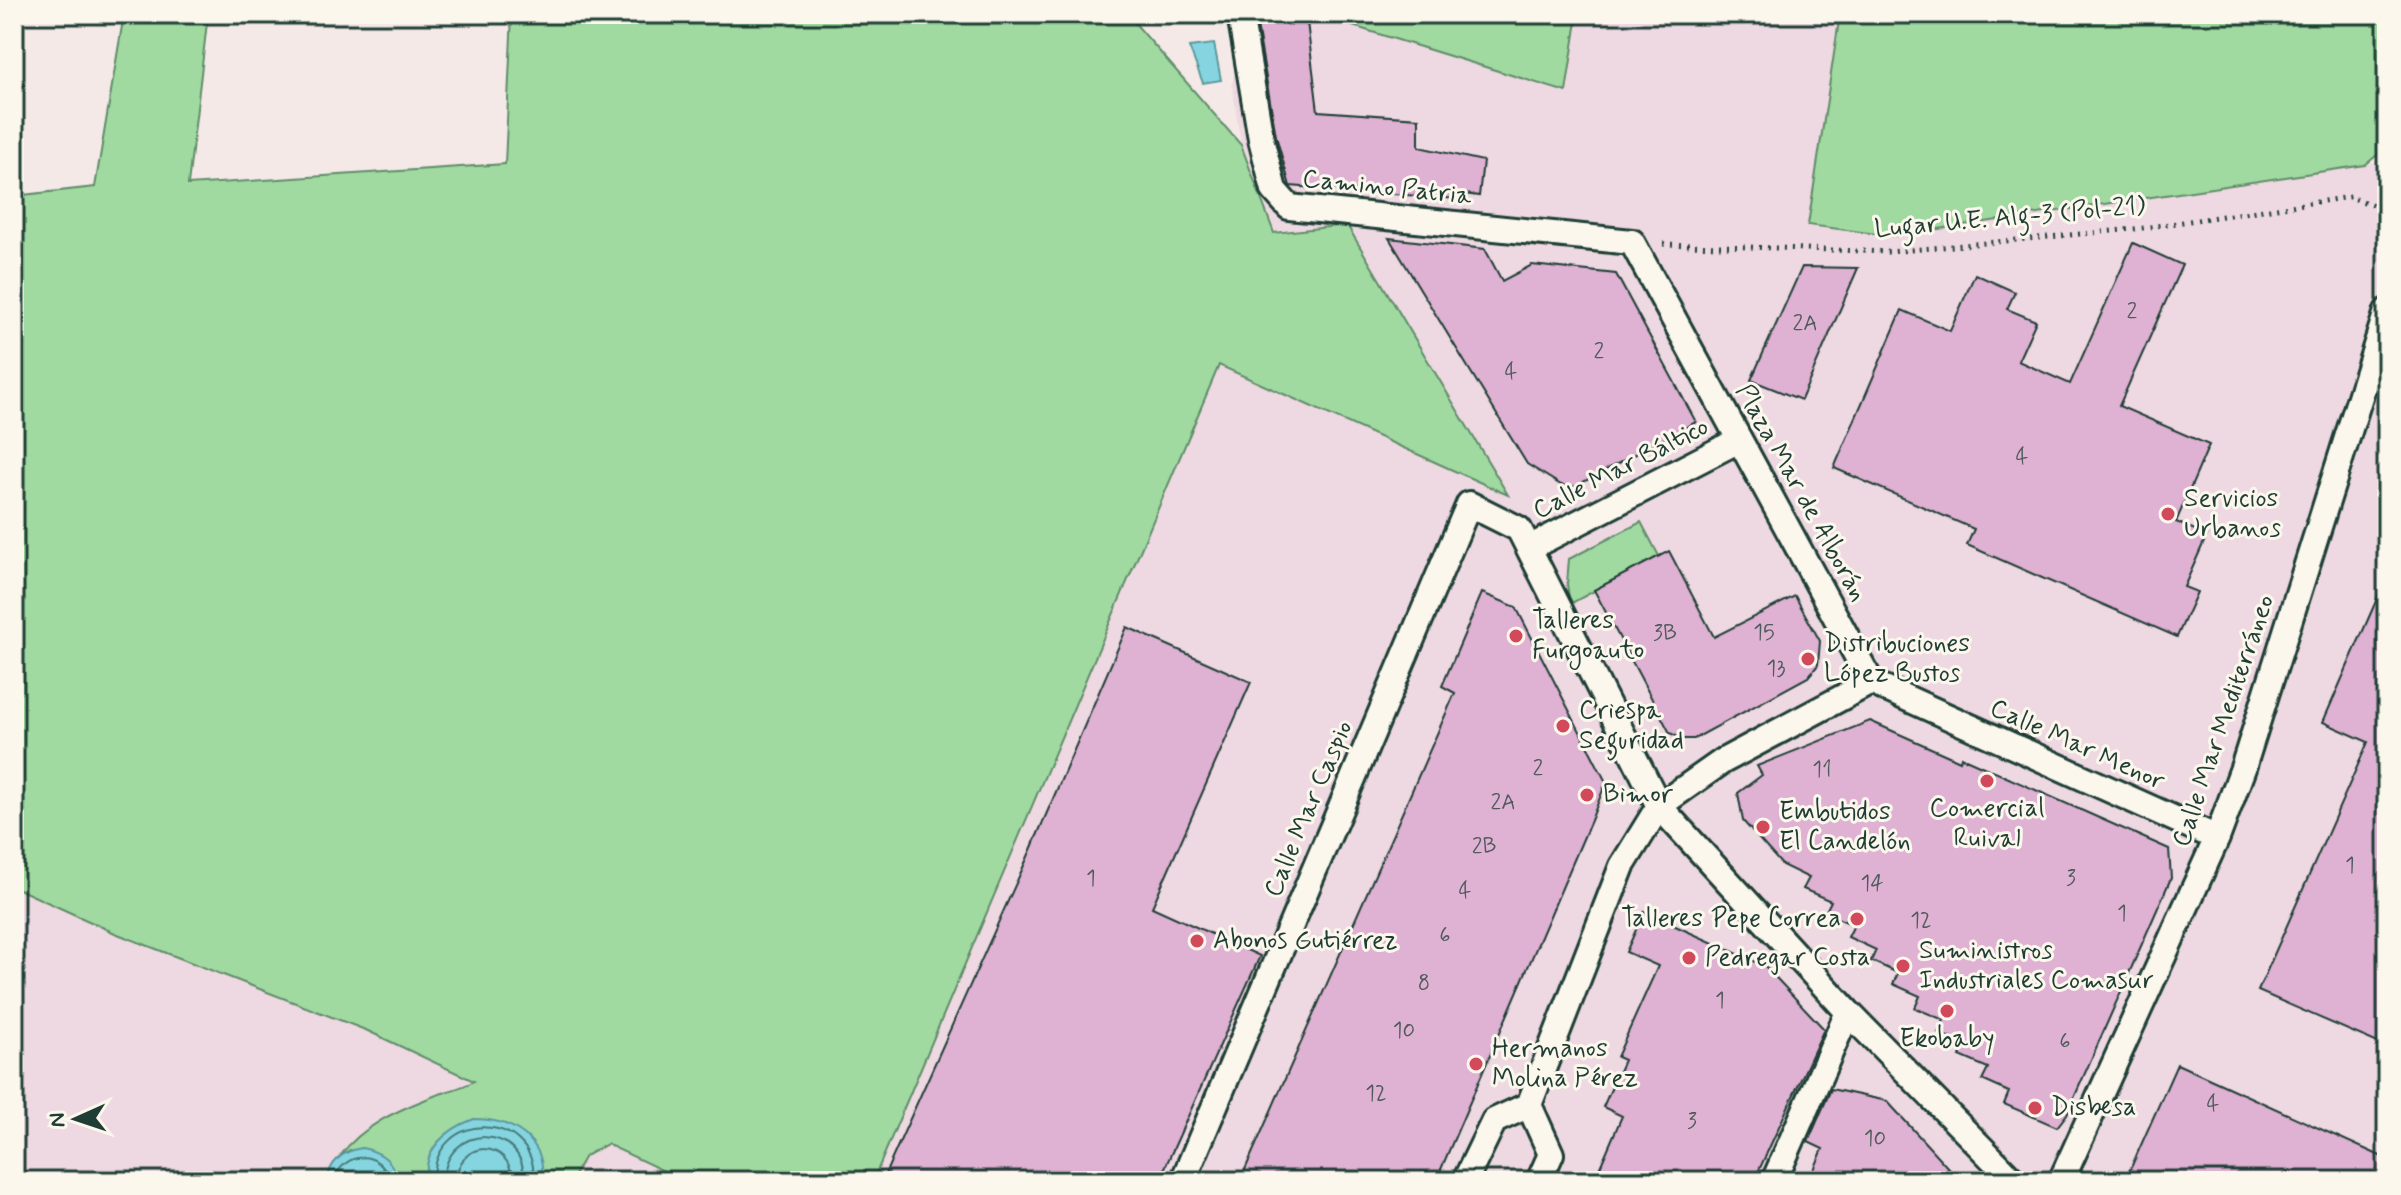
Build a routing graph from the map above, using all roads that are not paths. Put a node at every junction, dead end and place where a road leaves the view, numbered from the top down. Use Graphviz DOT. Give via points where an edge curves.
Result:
graph roads {
  1 [pos="1240,14"];
  2 [pos="1632,242"];
  3 [pos="2387,311"];
  4 [pos="1739,440"];
  5 [pos="1529,548"];
  6 [pos="1871,682"];
  7 [pos="1659,806"];
  8 [pos="2217,838"];
  9 [pos="1848,1012"];
  10 [pos="1529,1105"];
  11 [pos="1183,1181"];
  12 [pos="1465,1181"];
  13 [pos="1539,1181"];
  14 [pos="1774,1181"];
  15 [pos="2014,1181"];
  16 [pos="2061,1181"];
  1 -- 2 [label="street, Camino Patria" via="1261,139 1274,190 1289,207"];
  2 -- 4 [label="street, Plaza Mar de Alborán"];
  3 -- 8 [label="street, Calle Mar Mediterráneo"];
  4 -- 5 [label="street, Calle Mar Báltico"];
  4 -- 6 [label="street, Plaza Mar de Alborán"];
  5 -- 7 [label="street"];
  5 -- 11 [label="street, Calle Mar Caspio" via="1519,529 1469,504"];
  6 -- 7 [label="street" via="1723,761"];
  6 -- 8 [label="street, Calle Mar Menor"];
  7 -- 9 [label="street"];
  7 -- 10 [label="street" via="1622,866"];
  8 -- 16 [label="street, Calle Mar Mediterráneo"];
  9 -- 14 [label="street"];
  9 -- 15 [label="street"];
  10 -- 12 [label="street" via="1494,1121"];
  10 -- 13 [label="street" via="1551,1154"];
}
